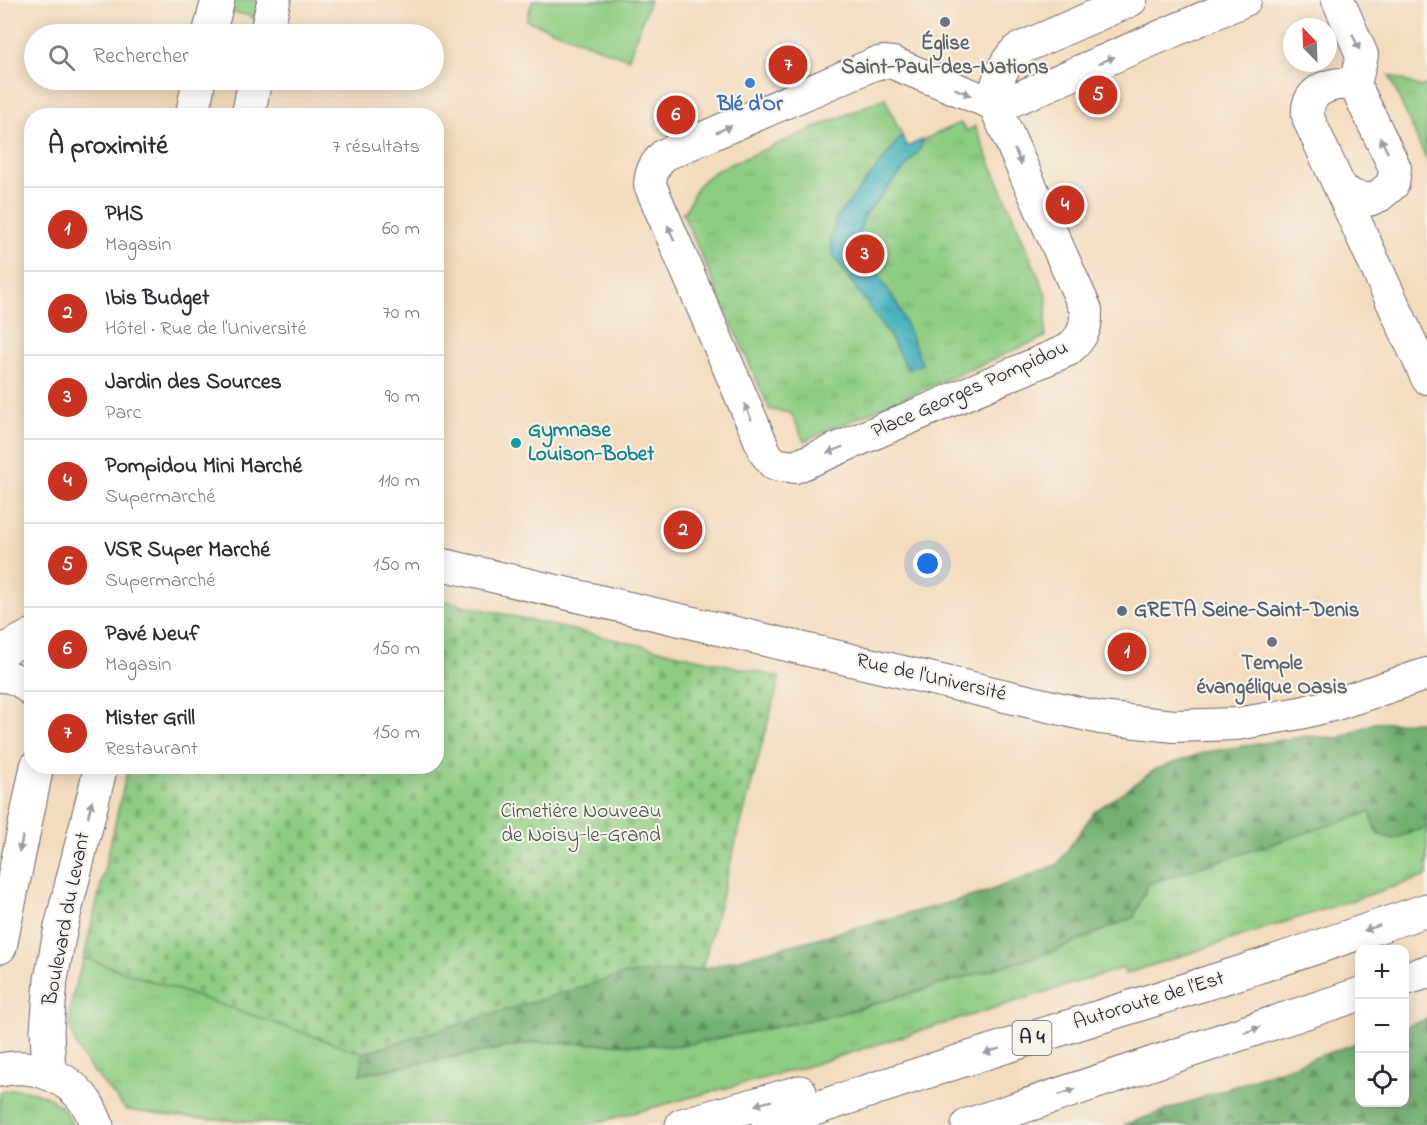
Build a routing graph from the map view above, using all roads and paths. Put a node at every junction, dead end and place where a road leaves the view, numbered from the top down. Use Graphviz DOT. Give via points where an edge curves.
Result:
graph roads {
  1 [pos="218,0"];
  2 [pos="274,0"];
  3 [pos="1131,0"];
  4 [pos="1245,0"];
  5 [pos="1338,0"];
  6 [pos="212,24"];
  7 [pos="268,24"];
  8 [pos="1355,85"];
  9 [pos="197,90"];
  10 [pos="253,90"];
  11 [pos="994,104"];
  12 [pos="194,108"];
  13 [pos="250,108"];
  14 [pos="1342,190"];
  15 [pos="1427,378"];
  16 [pos="444,565"];
  17 [pos="24,639"];
  18 [pos="0,652"];
  19 [pos="1427,674"];
  20 [pos="0,676"];
  21 [pos="24,684"];
  22 [pos="35,774"];
  23 [pos="99,774"];
  24 [pos="1427,910"];
  25 [pos="0,947"];
  26 [pos="1427,972"];
  27 [pos="1409,978"];
  28 [pos="1355,995"];
  29 [pos="0,1070"];
  30 [pos="49,1073"];
  31 [pos="835,1101"];
  32 [pos="1005,1118"];
  33 [pos="97,1125"];
  34 [pos="682,1125"];
  35 [pos="768,1125"];
  36 [pos="968,1125"];
  1 -- 6 [label="main road"];
  2 -- 7 [label="main road"];
  3 -- 11 [label="street" via="1017,50 1007,59"];
  11 -- 4 [label="street, one-way" via="1018,99"];
  5 -- 8 [label="street, one-way" via="1362,55"];
  8 -- 14 [label="street" via="1343,82 1326,87 1309,100 1306,110"];
  14 -- 8 [label="street, one-way" via="1369,200 1379,196 1393,184 1395,168"];
  9 -- 12 [label="main road"];
  10 -- 13 [label="main road"];
  11 -- 11 [label="street, Place Georges Pompidou, one-way" via="1086,310 1085,330 1068,350 795,467 774,464 766,454 651,185 655,164 664,155 884,62"];
  14 -- 15 [label="street"];
  16 -- 19 [label="street, Rue de l'Université" via="1100,718 1145,724 1207,726 1270,719 1333,705"];
  17 -- 18 [label="street"];
  20 -- 21 [label="street"];
  22 -- 25 [label="main road, one-way"];
  30 -- 23 [label="main road, Boulevard du Levant, one-way" via="51,980"];
  24 -- 31 [label="main road, Autoroute de l’Est / A 4, one-way"];
  26 -- 27 [label="main road"];
  32 -- 28 [label="main road, one-way"];
  29 -- 30 [label="main road" via="29,1068"];
  30 -- 33 [label="main road" via="70,1085 87,1103"];
  31 -- 34 [label="main road, one-way" via="814,1087"];
  31 -- 35 [label="main road, Autoroute de l’Est / A 4"];
  32 -- 36 [label="main road"];
}
